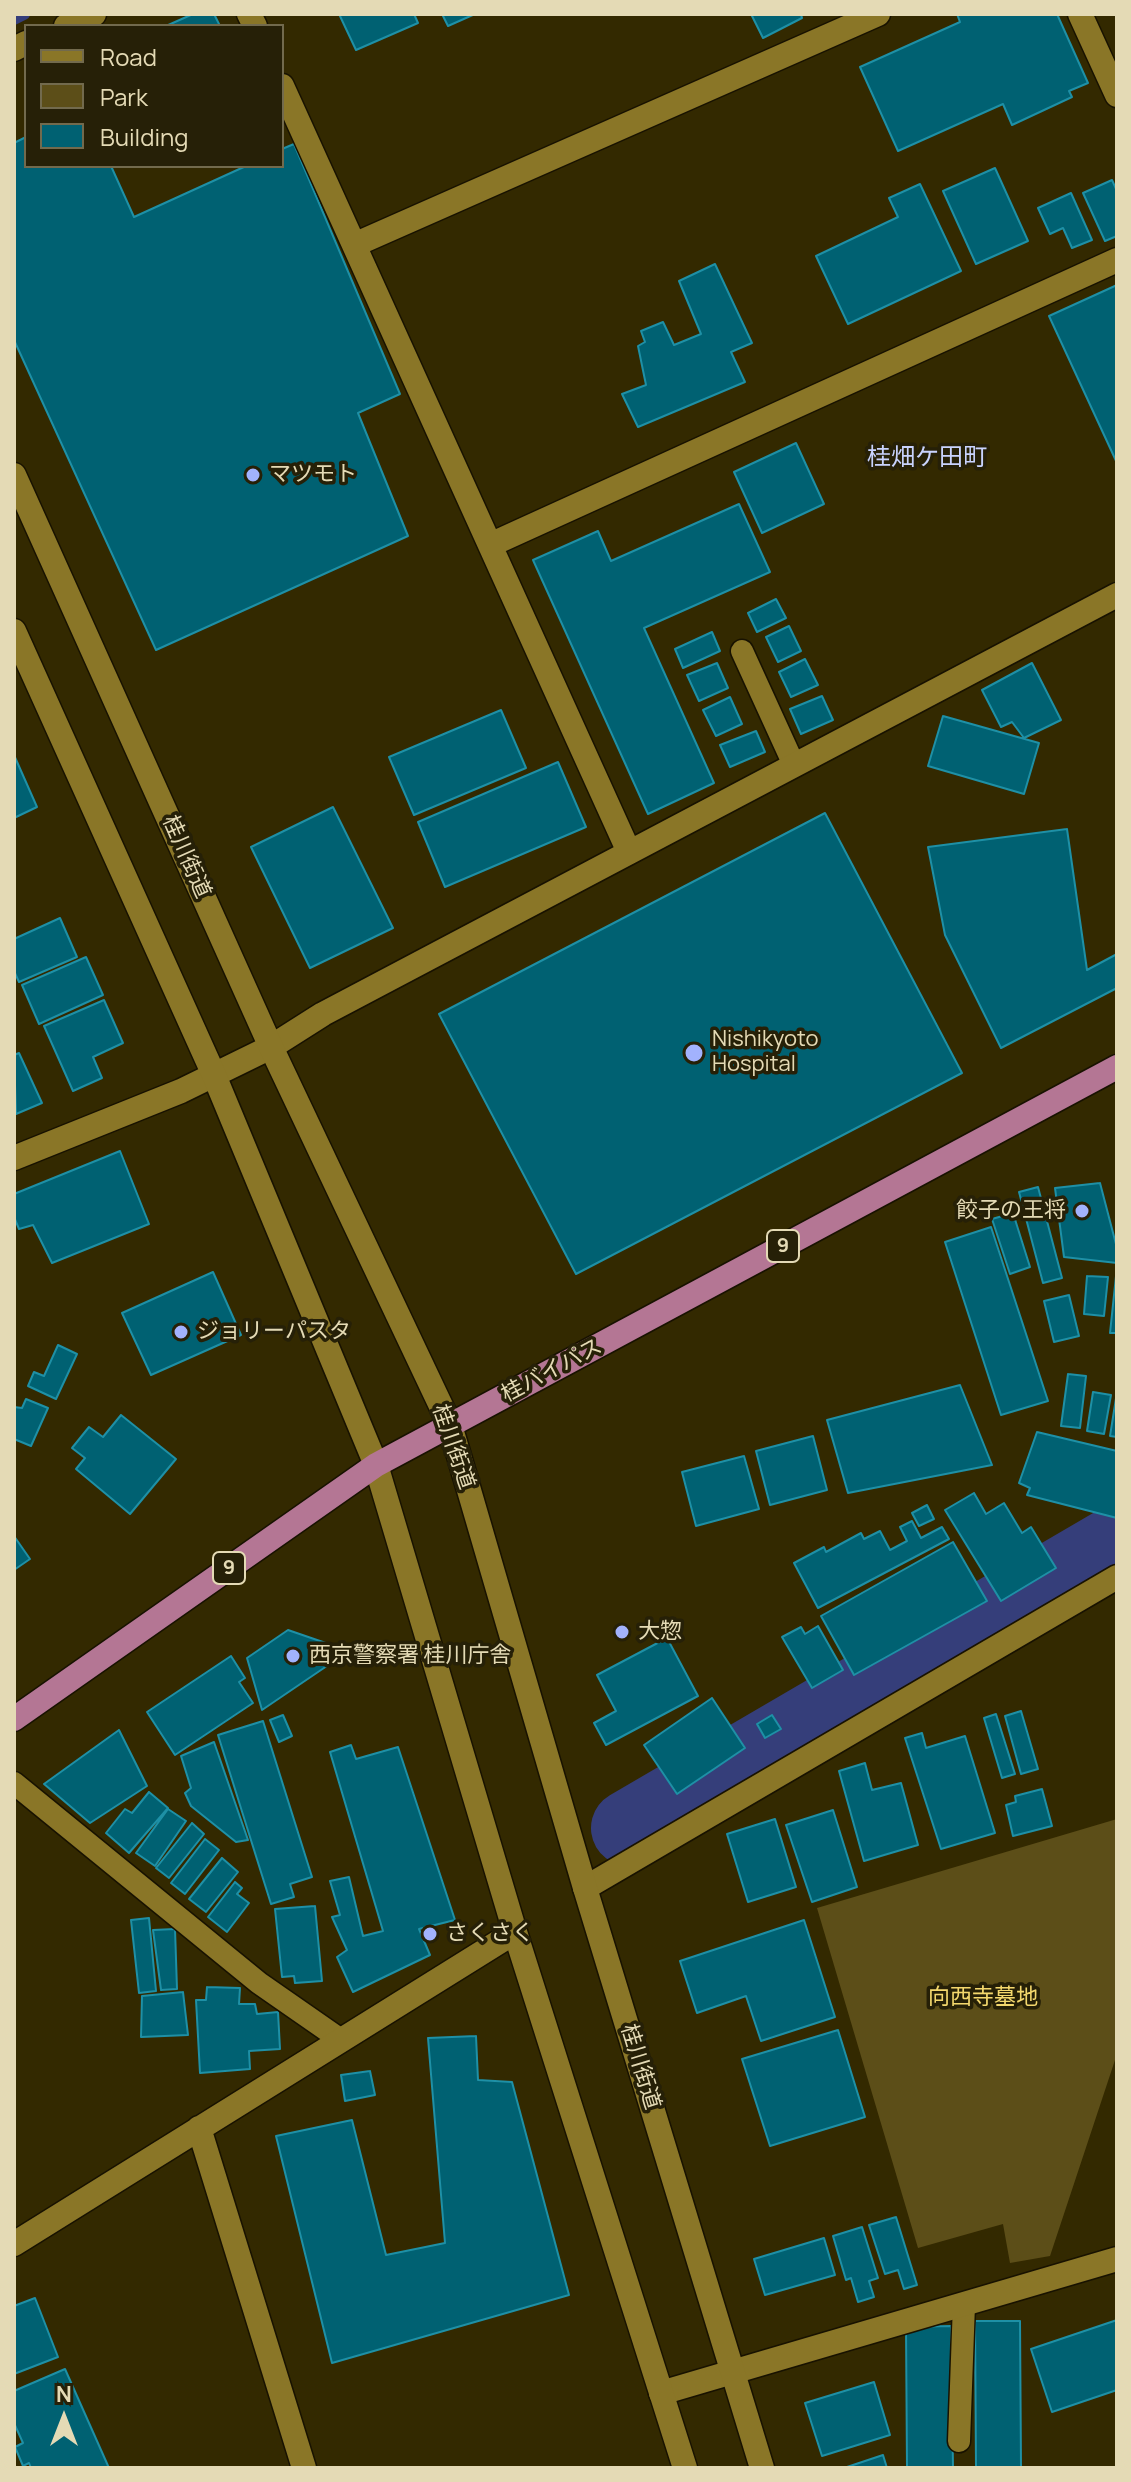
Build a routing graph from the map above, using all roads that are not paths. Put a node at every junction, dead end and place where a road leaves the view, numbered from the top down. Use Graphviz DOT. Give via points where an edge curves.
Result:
graph roads {
  1 [pos="94,14"];
  2 [pos="878,14"];
  3 [pos="1080,14"];
  4 [pos="71,24"];
  5 [pos="1116,89"];
  6 [pos="284,90"];
  7 [pos="354,245"];
  8 [pos="1117,260"];
  9 [pos="14,475"];
  10 [pos="490,545"];
  11 [pos="1117,595"];
  12 [pos="14,631"];
  13 [pos="742,651"];
  14 [pos="794,765"];
  15 [pos="629,852"];
  16 [pos="271,1047"];
  17 [pos="1117,1067"];
  18 [pos="214,1075"];
  19 [pos="14,1158"];
  20 [pos="450,1425"];
  21 [pos="376,1465"];
  22 [pos="1117,1577"];
  23 [pos="14,1719"];
  24 [pos="14,1783"];
  25 [pos="585,1888"];
  26 [pos="515,1932"];
  27 [pos="341,2040"];
  28 [pos="199,2128"];
  29 [pos="14,2244"];
  30 [pos="1117,2259"];
  31 [pos="964,2304"];
  32 [pos="733,2372"];
  33 [pos="661,2393"];
  34 [pos="959,2441"];
  35 [pos="304,2468"];
  36 [pos="685,2468"];
  37 [pos="762,2468"];
  1 -- 4 [label="street"];
  2 -- 7 [label="street"];
  3 -- 5 [label="street"];
  6 -- 7 [label="street"];
  7 -- 10 [label="street"];
  8 -- 10 [label="street"];
  9 -- 16 [label="street, 桂川街道"];
  10 -- 15 [label="street"];
  11 -- 14 [label="street"];
  12 -- 18 [label="street"];
  13 -- 14 [label="lane"];
  14 -- 15 [label="street"];
  15 -- 16 [label="street" via="323,1014"];
  16 -- 18 [label="street"];
  16 -- 20 [label="street, 桂川街道"];
  17 -- 20 [label="highway, 桂バイパス / 9"];
  18 -- 19 [label="street"];
  18 -- 21 [label="street"];
  20 -- 21 [label="highway, 桂バイパス / 9"];
  20 -- 25 [label="street, 桂川街道"];
  21 -- 23 [label="highway, 桂バイパス / 9"];
  21 -- 26 [label="street"];
  22 -- 25 [label="street"];
  24 -- 27 [label="lane" via="259,1983"];
  25 -- 32 [label="street, 桂川街道"];
  26 -- 27 [label="street"];
  26 -- 33 [label="street"];
  27 -- 28 [label="street"];
  28 -- 29 [label="street"];
  28 -- 35 [label="street"];
  30 -- 31 [label="street"];
  31 -- 32 [label="street"];
  31 -- 34 [label="lane"];
  32 -- 33 [label="street"];
  32 -- 37 [label="street, 桂川街道"];
  33 -- 36 [label="street"];
}
